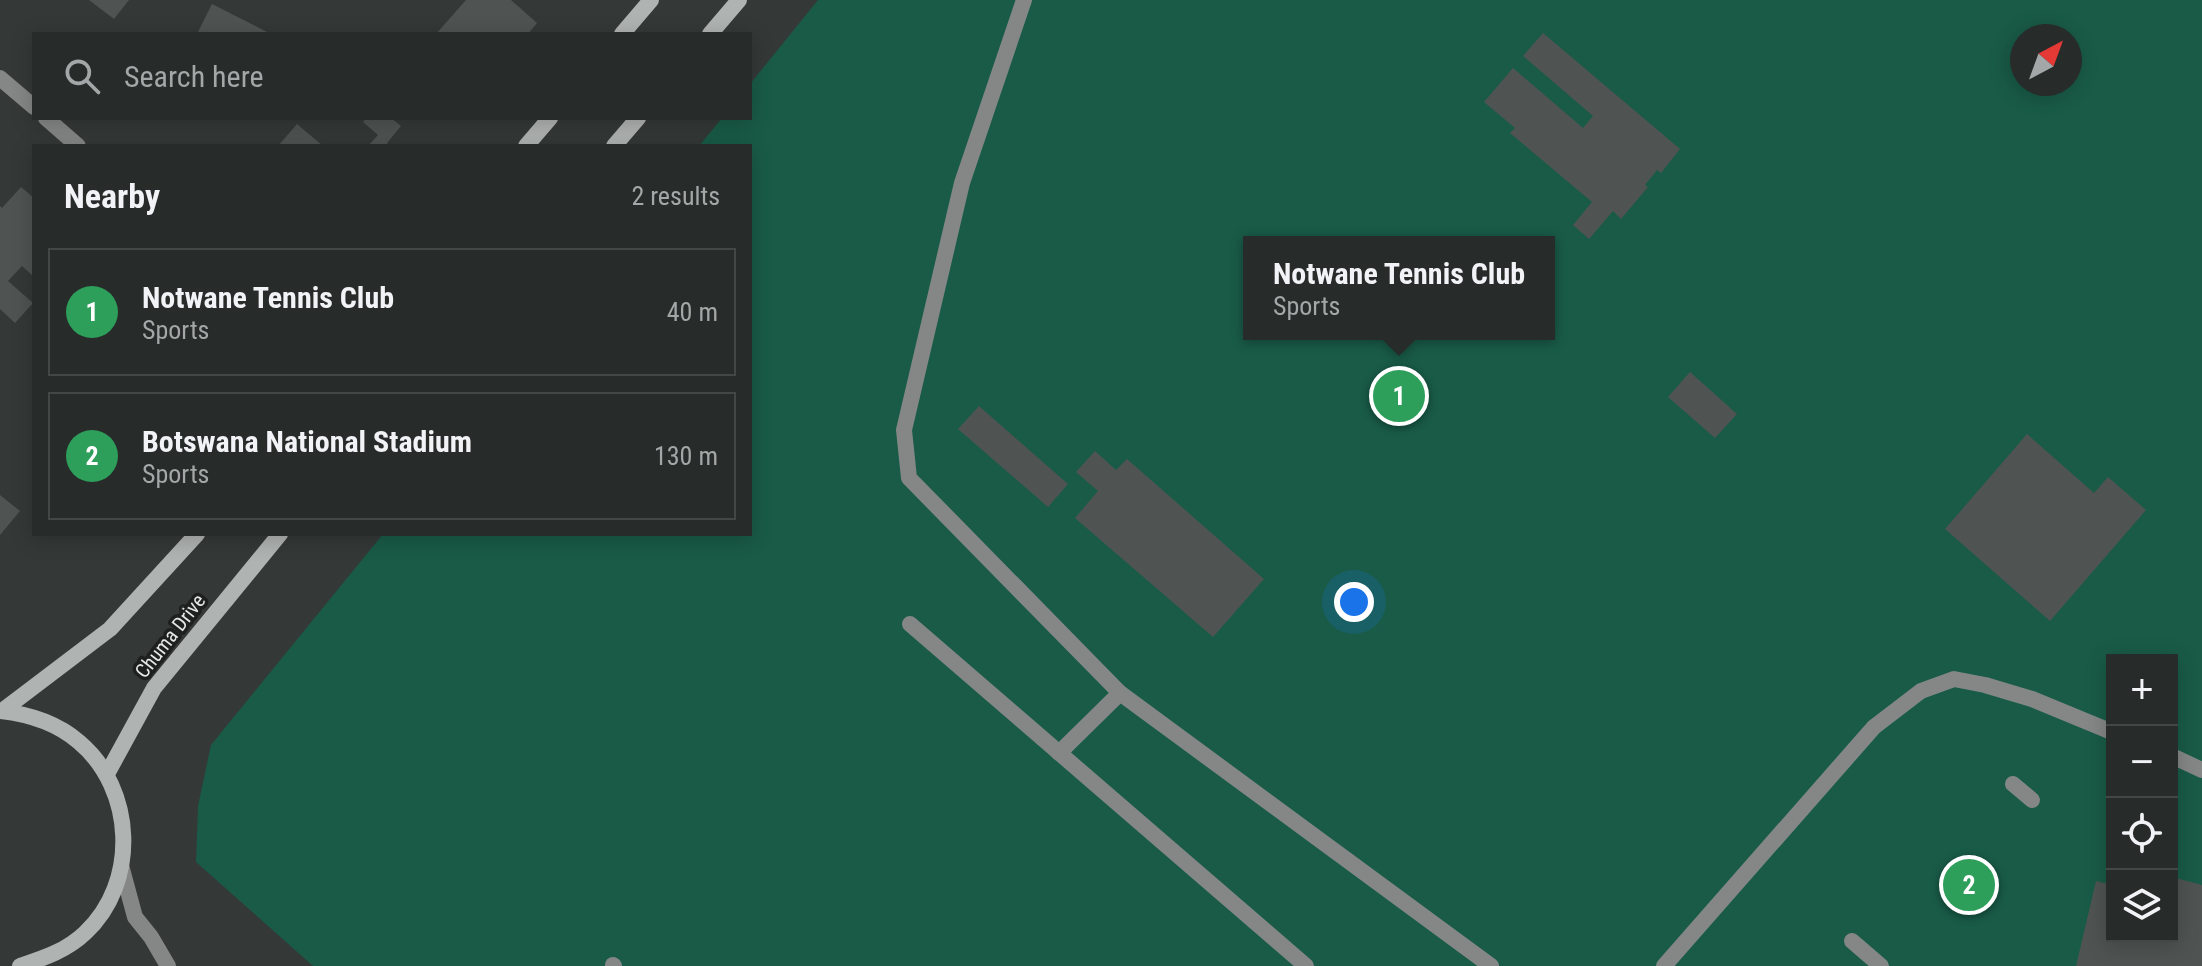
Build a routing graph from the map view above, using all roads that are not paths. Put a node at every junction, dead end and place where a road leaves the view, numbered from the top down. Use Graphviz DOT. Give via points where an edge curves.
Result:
graph roads {
  1 [pos="651,0"];
  2 [pos="739,0"];
  3 [pos="1024,0"];
  4 [pos="624,32"];
  5 [pos="712,32"];
  6 [pos="0,78"];
  7 [pos="32,105"];
  8 [pos="48,120"];
  9 [pos="548,120"];
  10 [pos="636,120"];
  11 [pos="76,144"];
  12 [pos="528,144"];
  13 [pos="616,144"];
  14 [pos="195,536"];
  15 [pos="278,536"];
  16 [pos="910,624"];
  17 [pos="1120,693"];
  18 [pos="1,711"];
  19 [pos="2106,730"];
  20 [pos="1059,753"];
  21 [pos="2178,759"];
  22 [pos="2202,770"];
  23 [pos="107,774"];
  24 [pos="2013,784"];
  25 [pos="2032,800"];
  26 [pos="122,869"];
  27 [pos="1852,941"];
  28 [pos="20,966"];
  29 [pos="168,966"];
  30 [pos="1306,966"];
  31 [pos="1491,966"];
  32 [pos="1664,966"];
  33 [pos="1881,966"];
  1 -- 4 [label="main road"];
  2 -- 5 [label="main road"];
  3 -- 17 [label="street" via="958,197 904,430 909,478"];
  6 -- 7 [label="street"];
  8 -- 11 [label="street"];
  9 -- 12 [label="main road"];
  10 -- 13 [label="main road"];
  14 -- 18 [label="main road" via="110,629"];
  15 -- 23 [label="main road, Chuma Drive" via="154,688"];
  16 -- 20 [label="street"];
  17 -- 20 [label="street"];
  17 -- 31 [label="street"];
  18 -- 23 [label="main road" via="55,727 79,742"];
  19 -- 32 [label="street" via="1985,685 1954,679 1921,691 1874,727"];
  20 -- 30 [label="street"];
  21 -- 22 [label="street"];
  23 -- 26 [label="main road" via="123,820"];
  24 -- 25 [label="street"];
  26 -- 28 [label="main road" via="108,903 86,933 55,954"];
  26 -- 29 [label="street" via="135,917"];
  27 -- 33 [label="street"];
}
